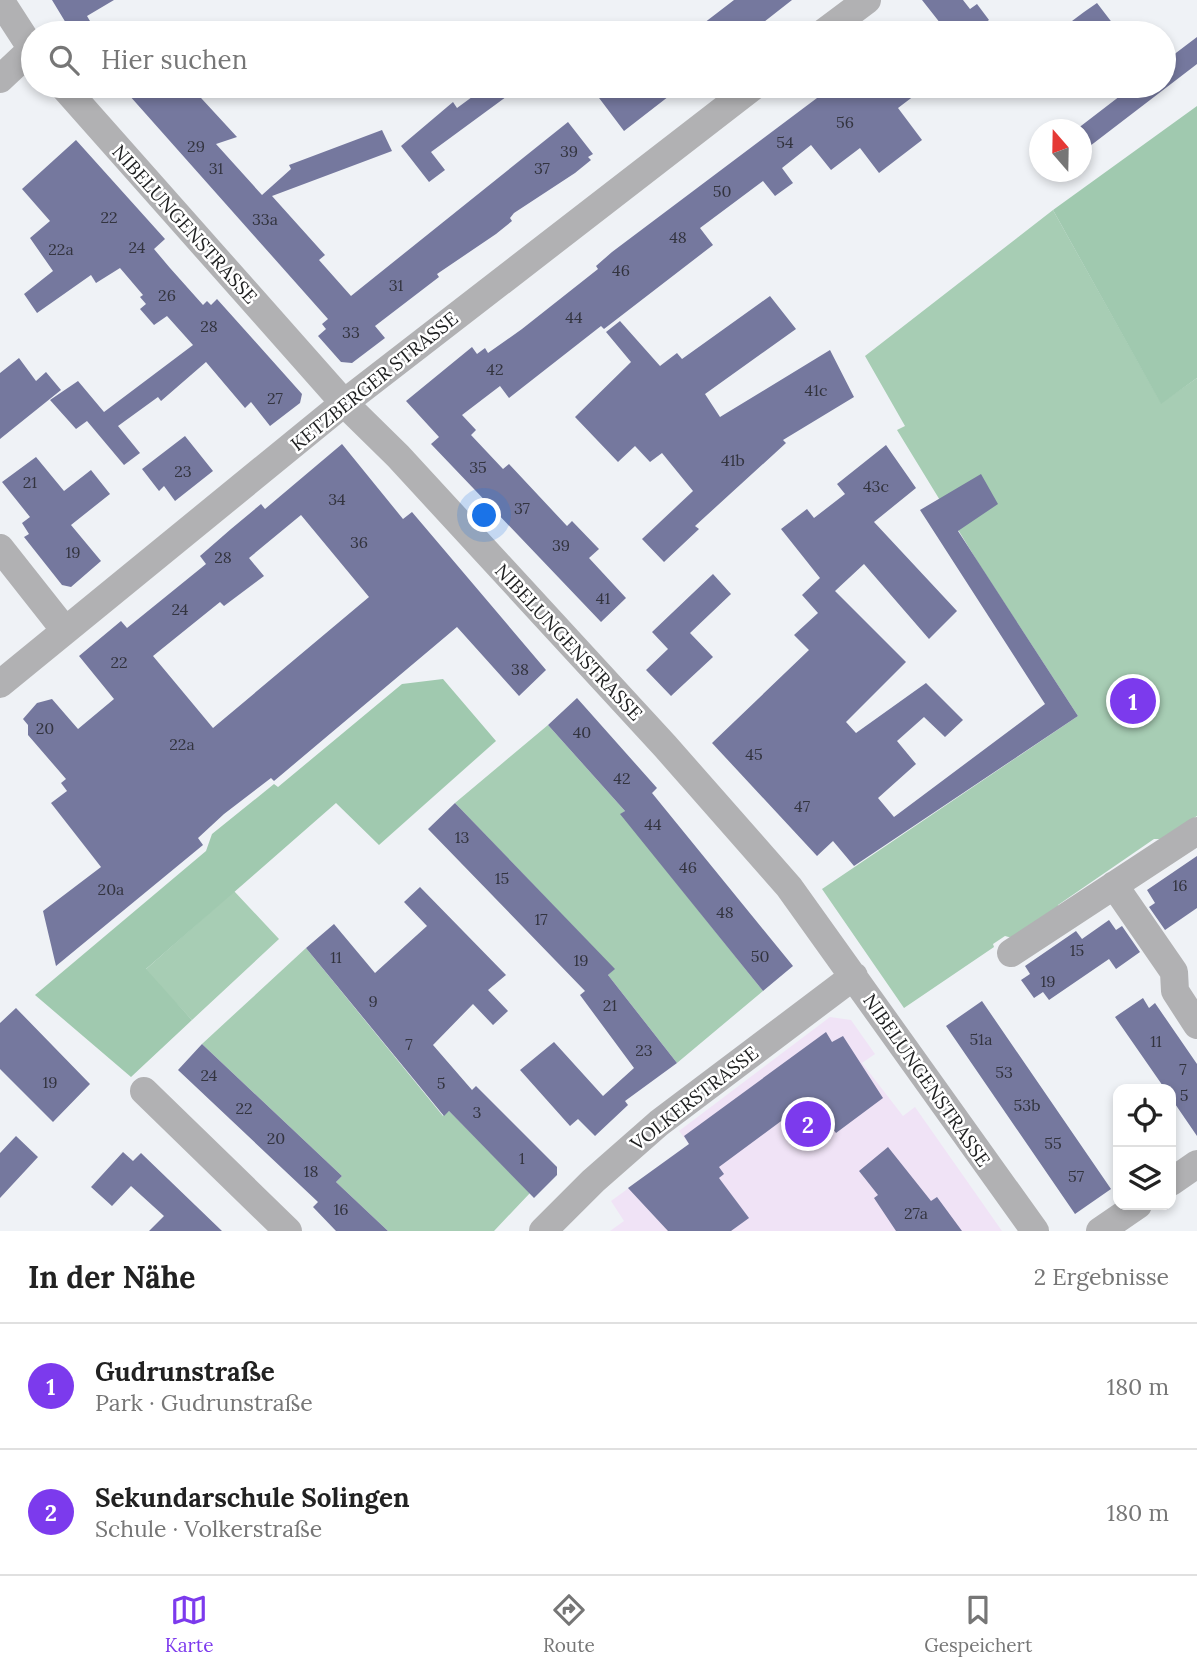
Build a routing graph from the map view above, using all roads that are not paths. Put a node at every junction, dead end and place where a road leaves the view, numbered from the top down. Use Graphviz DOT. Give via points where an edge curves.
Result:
graph roads {
  1 [pos="0,0"];
  2 [pos="867,0"];
  3 [pos="839,21"];
  4 [pos="21,32"];
  5 [pos="21,61"];
  6 [pos="0,79"];
  7 [pos="74,98"];
  8 [pos="738,98"];
  9 [pos="344,403"];
  10 [pos="0,548"];
  11 [pos="64,629"];
  12 [pos="0,684"];
  13 [pos="1197,831"];
  14 [pos="1114,886"];
  15 [pos="1011,953"];
  16 [pos="853,976"];
  17 [pos="1197,1025"];
  18 [pos="144,1091"];
  19 [pos="1197,1164"];
  20 [pos="1176,1179"];
  21 [pos="1131,1210"];
  22 [pos="288,1231"];
  23 [pos="543,1231"];
  24 [pos="1035,1231"];
  25 [pos="1100,1231"];
  1 -- 4 [label="street"];
  2 -- 3 [label="street"];
  5 -- 6 [label="street"];
  7 -- 9 [label="street, NIBELUNGENSTRASSE"];
  8 -- 9 [label="street, KETZBERGER STRASSE"];
  9 -- 11 [label="street, KETZBERGER STRASSE"];
  9 -- 16 [label="street, NIBELUNGENSTRASSE" via="665,746 789,887"];
  10 -- 11 [label="street"];
  11 -- 12 [label="street, KETZBERGER STRASSE"];
  13 -- 14 [label="street"];
  14 -- 15 [label="street"];
  14 -- 17 [label="street" via="1174,972 1175,991"];
  16 -- 23 [label="street, VOLKERSTRASSE" via="659,1123"];
  16 -- 24 [label="street, NIBELUNGENSTRASSE"];
  18 -- 22 [label="street"];
  19 -- 20 [label="street"];
  21 -- 25 [label="street"];
}
